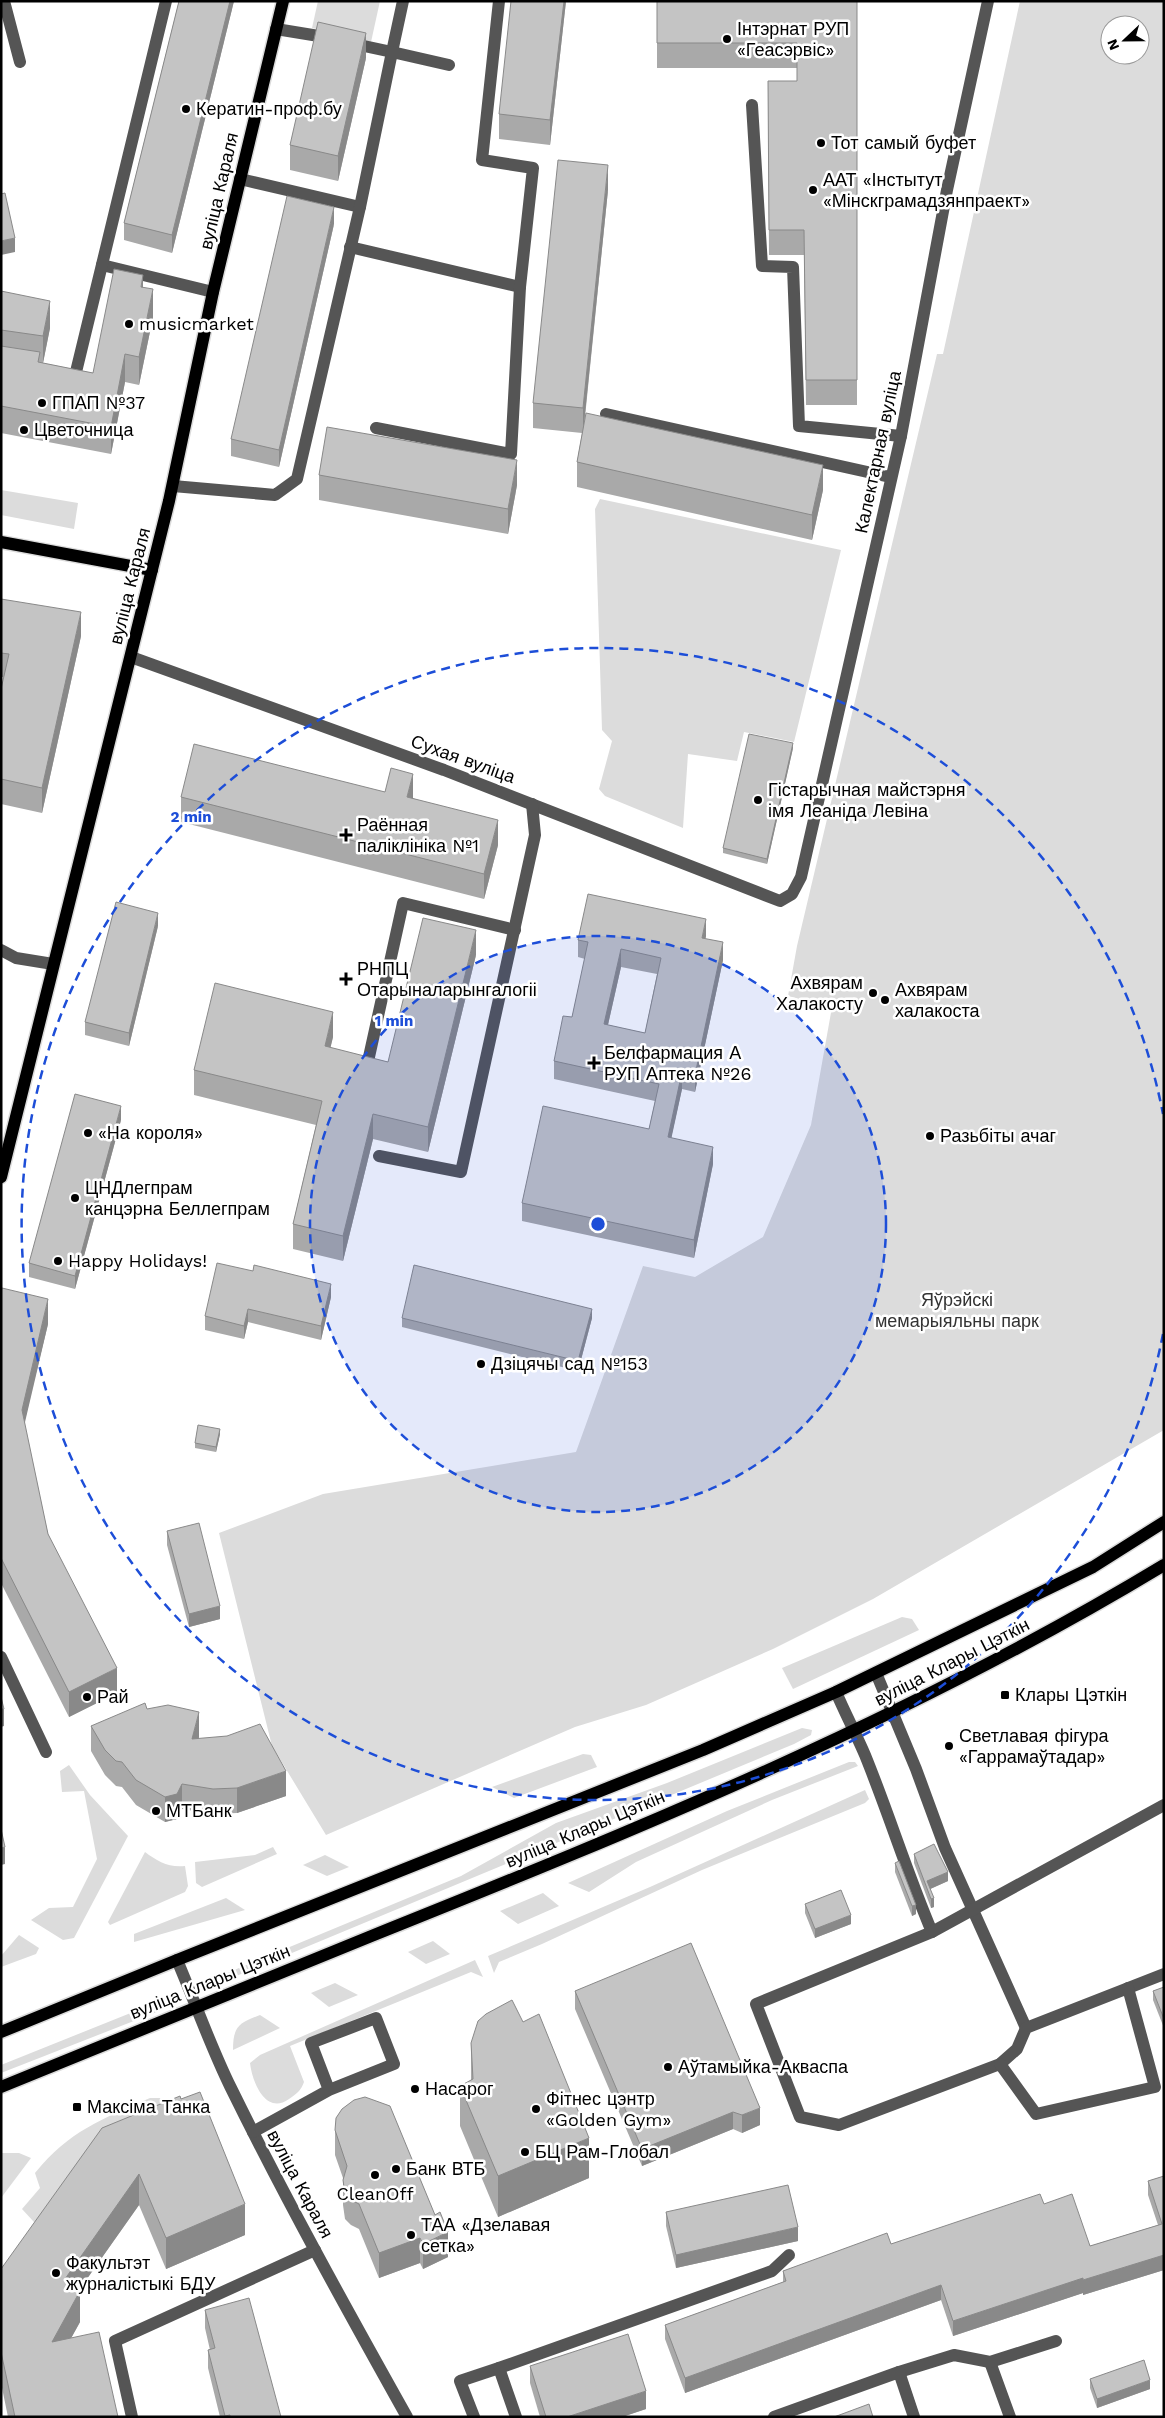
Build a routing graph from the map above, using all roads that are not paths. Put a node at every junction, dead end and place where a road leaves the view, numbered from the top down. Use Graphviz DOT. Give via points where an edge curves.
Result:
graph roads {
  1 [pos="4,1"];
  2 [pos="166,1"];
  3 [pos="283,1"];
  4 [pos="403,1"];
  5 [pos="499,1"];
  6 [pos="988,1"];
  7 [pos="276,29"];
  8 [pos="392,52"];
  9 [pos="20,62"];
  10 [pos="449,64"];
  11 [pos="752,105"];
  12 [pos="240,180"];
  13 [pos="360,207"];
  14 [pos="350,247"];
  15 [pos="102,265"];
  16 [pos="520,287"];
  17 [pos="213,292"];
  18 [pos="56,373"];
  19 [pos="606,414"];
  20 [pos="376,428"];
  21 [pos="901,436"];
  22 [pos="890,477"];
  23 [pos="173,486"];
  24 [pos="1,542"];
  25 [pos="152,570"];
  26 [pos="131,657"];
  27 [pos="532,804"];
  28 [pos="780,901"];
  29 [pos="515,930"];
  30 [pos="1,950"];
  31 [pos="54,964"];
  32 [pos="367,1066"];
  33 [pos="378,1156"];
  34 [pos="1,1177"];
  35 [pos="1164,1522"];
  36 [pos="1164,1565"];
  37 [pos="1,1657"];
  38 [pos="876,1673"];
  39 [pos="836,1692"];
  40 [pos="894,1713"];
  41 [pos="853,1731"];
  42 [pos="46,1752"];
  43 [pos="1164,1806"];
  44 [pos="974,1910"];
  45 [pos="932,1932"];
  46 [pos="177,1960"];
  47 [pos="1164,1974"];
  48 [pos="1128,1988"];
  49 [pos="197,2005"];
  50 [pos="1026,2028"];
  51 [pos="1,2032"];
  52 [pos="1000,2064"];
  53 [pos="1,2087"];
  54 [pos="329,2090"];
  55 [pos="253,2132"];
  56 [pos="315,2250"];
  57 [pos="789,2255"];
  58 [pos="1056,2341"];
  59 [pos="990,2362"];
  60 [pos="499,2368"];
  61 [pos="899,2372"];
  62 [pos="132,2417"];
  63 [pos="408,2417"];
  64 [pos="474,2417"];
  65 [pos="516,2417"];
  66 [pos="774,2417"];
  67 [pos="914,2417"];
  68 [pos="1010,2417"];
  1 -- 9 [label="street"];
  2 -- 15 [label="street"];
  3 -- 7 [label="main road, вуліца Караля"];
  4 -- 8 [label="street"];
  5 -- 16 [label="street" via="482,160 533,168"];
  6 -- 21 [label="street, Калектарная вуліца" via="947,190"];
  7 -- 8 [label="street"];
  7 -- 12 [label="main road, вуліца Караля"];
  8 -- 10 [label="street"];
  8 -- 13 [label="street"];
  11 -- 21 [label="street" via="762,266 793,267 799,426"];
  12 -- 13 [label="street"];
  12 -- 17 [label="main road, вуліца Караля"];
  13 -- 14 [label="street"];
  14 -- 16 [label="street"];
  14 -- 23 [label="street" via="297,479 275,495"];
  15 -- 17 [label="street"];
  15 -- 18 [label="street" via="75,376"];
  16 -- 20 [label="street" via="511,454"];
  17 -- 23 [label="main road, вуліца Караля"];
  19 -- 22 [label="street"];
  21 -- 22 [label="street, Калектарная вуліца"];
  22 -- 28 [label="street, Калектарная вуліца" via="800,876 792,894"];
  23 -- 25 [label="main road, вуліца Караля"];
  24 -- 25 [label="main road"];
  25 -- 26 [label="main road, вуліца Караля"];
  26 -- 27 [label="street, Сухая вуліца"];
  26 -- 31 [label="main road, вуліца Караля"];
  27 -- 28 [label="street, Сухая вуліца"];
  27 -- 29 [label="street" via="535,835"];
  29 -- 32 [label="street" via="403,903"];
  29 -- 33 [label="street" via="461,1172"];
  30 -- 31 [label="street" via="16,958"];
  31 -- 34 [label="main road, вуліца Караля"];
  35 -- 38 [label="main road, вуліца Клары Цэткін" via="1093,1568"];
  36 -- 40 [label="main road, вуліца Клары Цэткін" via="1096,1606"];
  37 -- 42 [label="street"];
  38 -- 39 [label="main road, вуліца Клары Цэткін"];
  38 -- 40 [label="street"];
  39 -- 41 [label="street"];
  39 -- 46 [label="main road, вуліца Клары Цэткін" via="702,1750"];
  40 -- 41 [label="main road, вуліца Клары Цэткін"];
  40 -- 44 [label="street" via="945,1848"];
  41 -- 45 [label="street" via="865,1754"];
  41 -- 49 [label="main road, вуліца Клары Цэткін" via="547,1865"];
  43 -- 44 [label="street"];
  44 -- 45 [label="street"];
  44 -- 50 [label="street"];
  45 -- 52 [label="street" via="756,2004 800,2117 839,2125"];
  46 -- 49 [label="street, вуліца Караля"];
  46 -- 51 [label="main road, вуліца Клары Цэткін"];
  47 -- 48 [label="street"];
  48 -- 50 [label="street"];
  48 -- 52 [label="street" via="1155,2087 1036,2114"];
  49 -- 53 [label="main road, вуліца Клары Цэткін"];
  49 -- 55 [label="street, вуліца Караля" via="220,2065"];
  50 -- 52 [label="street" via="1017,2049"];
  54 -- 54 [label="street" via="394,2064 376,2018 311,2043"];
  54 -- 55 [label="street"];
  55 -- 56 [label="street, вуліца Караля"];
  56 -- 62 [label="street" via="115,2341"];
  56 -- 63 [label="street, вуліца Караля"];
  57 -- 60 [label="street" via="772,2271"];
  58 -- 59 [label="street"];
  59 -- 61 [label="street" via="954,2355"];
  59 -- 68 [label="street"];
  60 -- 64 [label="street" via="460,2381"];
  60 -- 65 [label="street"];
  61 -- 66 [label="street"];
  61 -- 67 [label="street"];
}
